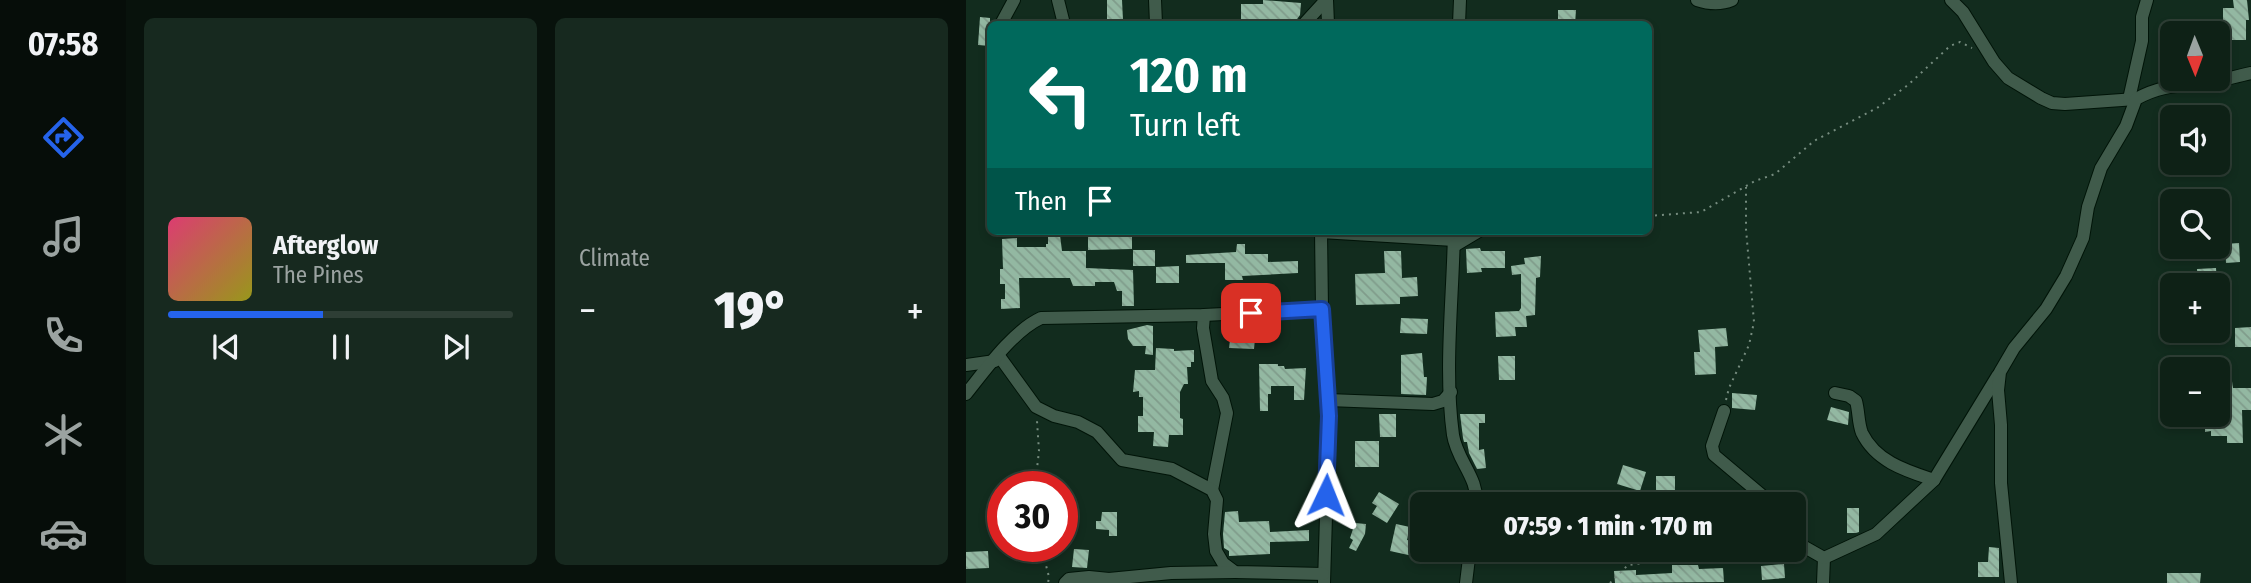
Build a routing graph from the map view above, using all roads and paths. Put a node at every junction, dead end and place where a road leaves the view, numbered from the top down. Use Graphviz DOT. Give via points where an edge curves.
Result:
graph roads {
  1 [pos="1014,0"];
  2 [pos="1058,0"];
  3 [pos="1156,0"];
  4 [pos="1327,0"];
  5 [pos="1460,0"];
  6 [pos="1697,0"];
  7 [pos="1732,0"];
  8 [pos="1951,0"];
  9 [pos="2147,0"];
  10 [pos="1003,21"];
  11 [pos="1063,21"];
  12 [pos="1156,21"];
  13 [pos="1307,21"];
  14 [pos="1328,21"];
  15 [pos="1459,21"];
  16 [pos="1976,49"];
  17 [pos="2251,73"];
  18 [pos="2133,99"];
  19 [pos="1746,186"];
  20 [pos="1652,216"];
  21 [pos="1321,235"];
  22 [pos="1378,235"];
  23 [pos="1454,239"];
  24 [pos="1322,309"];
  25 [pos="1205,315"];
  26 [pos="997,358"];
  27 [pos="966,365"];
  28 [pos="2000,372"];
  29 [pos="972,379"];
  30 [pos="1451,391"];
  31 [pos="1835,393"];
  32 [pos="966,394"];
  33 [pos="1328,400"];
  34 [pos="1036,407"];
  35 [pos="1724,411"];
  36 [pos="1037,471"];
  37 [pos="1934,480"];
  38 [pos="1212,490"];
  39 [pos="1475,492"];
  40 [pos="1758,492"];
  41 [pos="1806,548"];
  42 [pos="1824,558"];
  43 [pos="1044,562"];
  44 [pos="1469,562"];
  45 [pos="1651,562"];
  46 [pos="1234,572"];
  47 [pos="1323,579"];
  48 [pos="1048,583"];
  49 [pos="1065,583"];
  50 [pos="1466,583"];
  51 [pos="1611,583"];
  52 [pos="1823,583"];
  53 [pos="2011,583"];
  1 -- 10 [label="street"];
  2 -- 11 [label="street"];
  3 -- 12 [label="street"];
  4 -- 13 [label="street"];
  4 -- 14 [label="street"];
  5 -- 15 [label="street"];
  6 -- 7 [label="street" via="1708,4"];
  8 -- 18 [label="street" via="2008,78 2041,98 2065,104"];
  9 -- 18 [label="street"];
  16 -- 19 [label="path" via="1959,42 1950,46 1877,108 1814,141 1775,174"];
  17 -- 18 [label="street" via="2170,85"];
  18 -- 28 [label="street" via="2126,126 2101,168 2083,238 2066,276"];
  19 -- 20 [label="path" via="1701,212"];
  19 -- 35 [label="path" via="1754,322"];
  21 -- 24 [label="street"];
  22 -- 23 [label="street"];
  23 -- 30 [label="street"];
  24 -- 25 [label="street"];
  24 -- 33 [label="street"];
  25 -- 26 [label="street" via="1041,318 1030,323"];
  25 -- 38 [label="street" via="1212,381 1227,413"];
  26 -- 27 [label="street"];
  26 -- 29 [label="street"];
  26 -- 34 [label="street"];
  28 -- 37 [label="street"];
  28 -- 53 [label="street" via="2001,483"];
  29 -- 32 [label="street"];
  30 -- 33 [label="street" via="1433,404"];
  30 -- 39 [label="street" via="1453,436"];
  31 -- 37 [label="street" via="1856,401 1863,435 1875,450 1901,469"];
  33 -- 47 [label="street"];
  34 -- 36 [label="path"];
  34 -- 38 [label="street" via="1097,432 1122,460 1172,469"];
  35 -- 40 [label="street" via="1712,446 1714,455"];
  37 -- 42 [label="street" via="1876,534"];
  38 -- 46 [label="street" via="1217,500 1216,551"];
  41 -- 42 [label="street"];
  42 -- 52 [label="street"];
  43 -- 48 [label="path"];
  44 -- 50 [label="street"];
  45 -- 51 [label="path" via="1628,565"];
  46 -- 47 [label="street"];
  46 -- 49 [label="street" via="1110,579 1089,576"];
}
